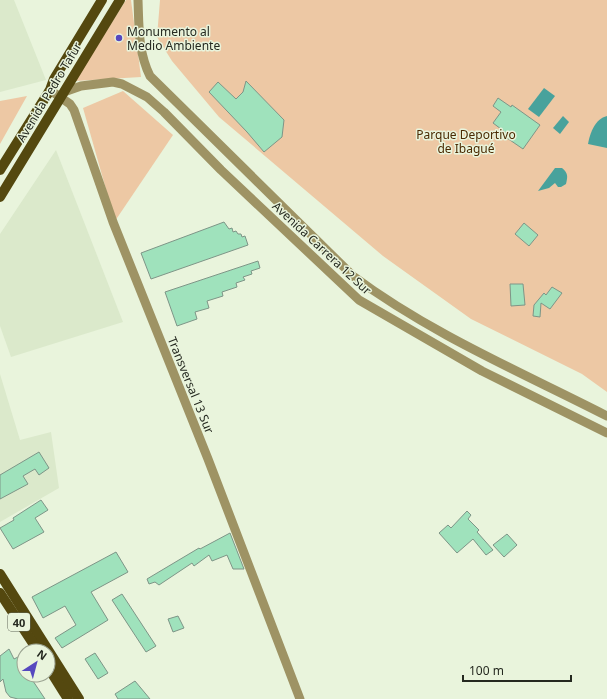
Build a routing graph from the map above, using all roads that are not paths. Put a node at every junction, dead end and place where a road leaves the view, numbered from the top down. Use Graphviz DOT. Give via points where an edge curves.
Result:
graph roads {
  1 [pos="102,0"];
  2 [pos="120,0"];
  3 [pos="138,0"];
  4 [pos="50,90"];
  5 [pos="63,95"];
  6 [pos="0,170"];
  7 [pos="0,197"];
  8 [pos="607,416"];
  9 [pos="607,433"];
  10 [pos="0,574"];
  11 [pos="0,592"];
  12 [pos="33,643"];
  13 [pos="56,680"];
  14 [pos="68,699"];
  15 [pos="79,699"];
  16 [pos="300,699"];
  1 -- 4 [label="main road, Avenida Pedro Tafur" via="54,79"];
  2 -- 5 [label="main road, Avenida Pedro Tafur"];
  3 -- 8 [label="street, Avenida Carrera 12 Sur" via="143,62 150,76 353,276 424,324"];
  4 -- 5 [label="street, Transversal 13 Sur"];
  4 -- 6 [label="main road, Avenida Pedro Tafur"];
  5 -- 7 [label="main road, Avenida Pedro Tafur"];
  5 -- 9 [label="street, Avenida Carrera 12 Sur" via="81,86 113,82 147,97 359,300 482,371"];
  5 -- 16 [label="street, Transversal 13 Sur" via="74,110 113,222"];
  10 -- 15 [label="main road, 40"];
  11 -- 12 [label="main road, 40"];
  13 -- 14 [label="main road"];
}
